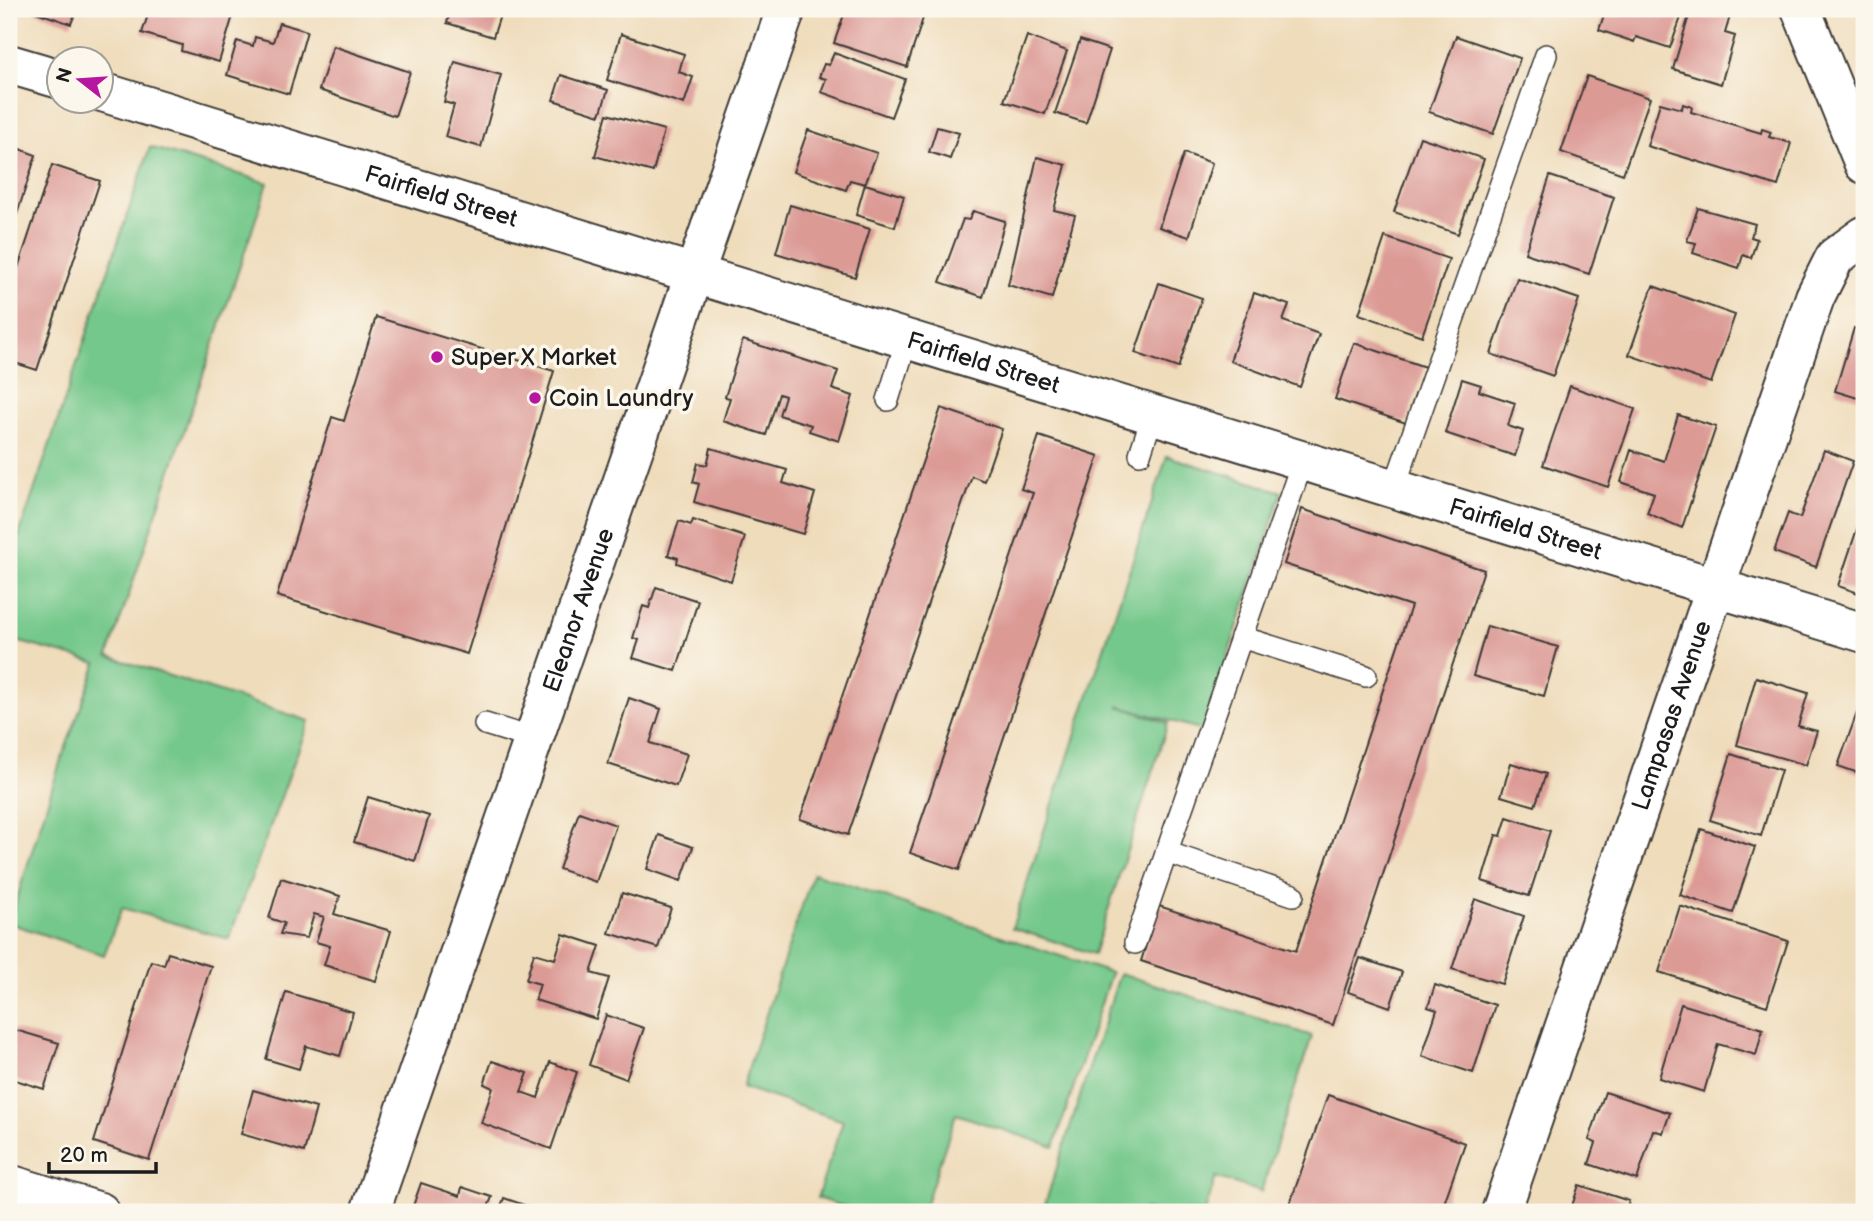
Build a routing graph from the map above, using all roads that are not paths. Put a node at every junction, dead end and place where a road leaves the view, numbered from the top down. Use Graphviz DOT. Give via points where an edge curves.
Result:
graph roads {
  1 [pos="786,9"];
  2 [pos="1801,9"];
  3 [pos="1546,55"];
  4 [pos="9,64"];
  5 [pos="46,75"];
  6 [pos="116,96"];
  7 [pos="1864,164"];
  8 [pos="1864,236"];
  9 [pos="694,274"];
  10 [pos="907,339"];
  11 [pos="888,400"];
  12 [pos="1153,414"];
  13 [pos="1140,454"];
  14 [pos="1303,460"];
  15 [pos="1394,488"];
  16 [pos="1717,586"];
  17 [pos="1864,633"];
  18 [pos="1241,637"];
  19 [pos="1366,676"];
  20 [pos="485,724"];
  21 [pos="534,739"];
  22 [pos="1166,852"];
  23 [pos="1293,895"];
  24 [pos="1135,943"];
  25 [pos="9,1184"];
  26 [pos="100,1212"];
  27 [pos="370,1212"];
  28 [pos="1501,1212"];
  1 -- 9 [label="street, Eleanor Avenue"];
  2 -- 7 [label="street"];
  3 -- 15 [label="lane"];
  4 -- 5 [label="street"];
  6 -- 9 [label="street, Fairfield Street"];
  8 -- 16 [label="street, Lampasas Avenue" via="1835,257 1825,274"];
  9 -- 10 [label="street, Fairfield Street"];
  9 -- 21 [label="street, Eleanor Avenue"];
  10 -- 11 [label="lane"];
  10 -- 12 [label="street, Fairfield Street"];
  12 -- 13 [label="lane"];
  12 -- 14 [label="street, Fairfield Street"];
  14 -- 15 [label="street, Fairfield Street"];
  14 -- 18 [label="lane"];
  15 -- 16 [label="street, Fairfield Street"];
  16 -- 17 [label="street, Fairfield Street"];
  16 -- 28 [label="street, Lampasas Avenue"];
  18 -- 19 [label="lane"];
  18 -- 22 [label="lane"];
  20 -- 21 [label="lane"];
  21 -- 27 [label="street, Eleanor Avenue"];
  22 -- 23 [label="lane"];
  22 -- 24 [label="lane"];
  25 -- 26 [label="street"];
}
